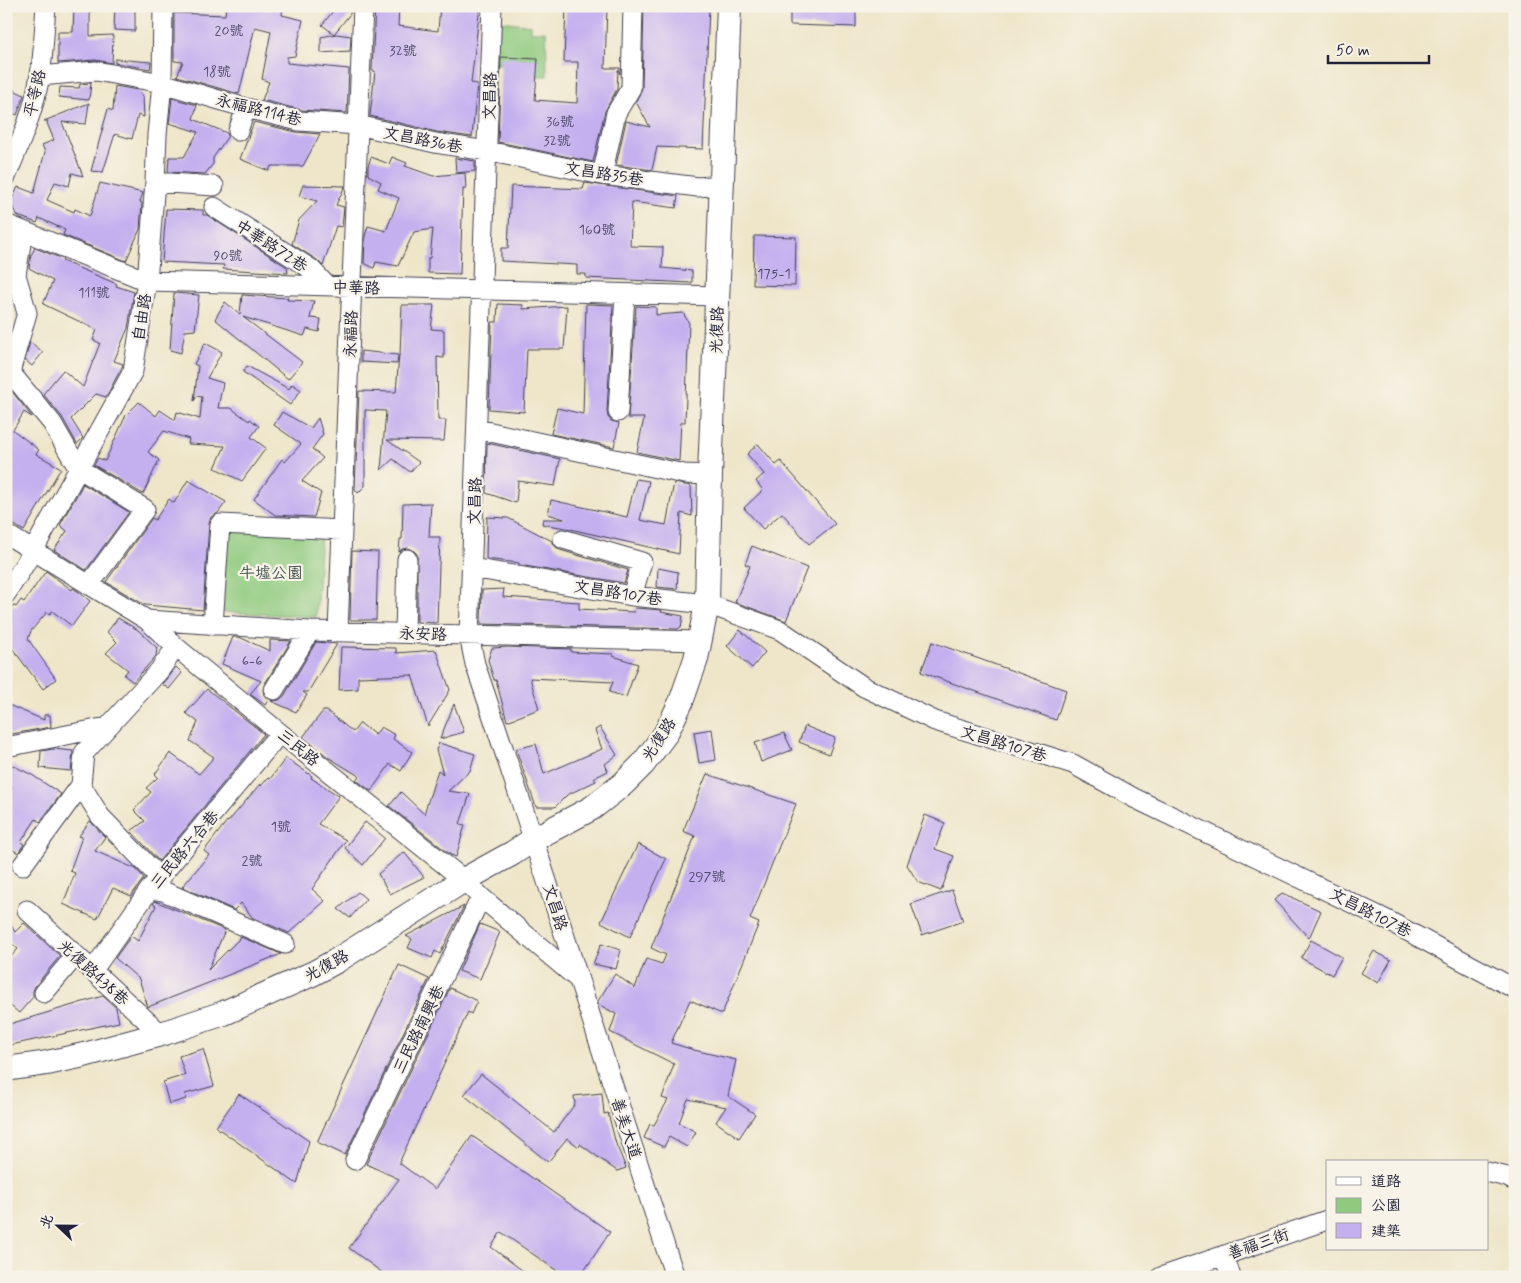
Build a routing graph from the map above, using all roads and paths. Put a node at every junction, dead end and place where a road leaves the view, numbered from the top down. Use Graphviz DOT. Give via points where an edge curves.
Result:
graph roads {
  1 [pos="46,6"];
  2 [pos="163,6"];
  3 [pos="363,6"];
  4 [pos="492,6"];
  5 [pos="633,6"];
  6 [pos="729,6"];
  7 [pos="40,76"];
  8 [pos="162,83"];
  9 [pos="246,108"];
  10 [pos="358,125"];
  11 [pos="238,131"];
  12 [pos="487,151"];
  13 [pos="602,175"];
  14 [pos="6,177"];
  15 [pos="155,182"];
  16 [pos="721,185"];
  17 [pos="214,186"];
  18 [pos="214,207"];
  19 [pos="15,228"];
  20 [pos="147,281"];
  21 [pos="327,286"];
  22 [pos="352,286"];
  23 [pos="482,290"];
  24 [pos="625,294"];
  25 [pos="718,296"];
  26 [pos="618,412"];
  27 [pos="477,429"];
  28 [pos="78,468"];
  29 [pos="710,475"];
  30 [pos="342,530"];
  31 [pos="6,534"];
  32 [pos="563,539"];
  33 [pos="34,551"];
  34 [pos="407,559"];
  35 [pos="472,568"];
  36 [pos="89,585"];
  37 [pos="6,594"];
  38 [pos="632,596"];
  39 [pos="707,604"];
  40 [pos="147,620"];
  41 [pos="213,625"];
  42 [pos="310,631"];
  43 [pos="338,631"];
  44 [pos="404,632"];
  45 [pos="469,634"];
  46 [pos="700,641"];
  47 [pos="176,647"];
  48 [pos="274,690"];
  49 [pos="107,726"];
  50 [pos="280,733"];
  51 [pos="15,745"];
  52 [pos="6,762"];
  53 [pos="81,785"];
  54 [pos="534,838"];
  55 [pos="22,866"];
  56 [pos="464,880"];
  57 [pos="155,883"];
  58 [pos="481,897"];
  59 [pos="27,910"];
  60 [pos="284,944"];
  61 [pos="76,955"];
  62 [pos="93,970"];
  63 [pos="578,979"];
  64 [pos="1515,989"];
  65 [pos="44,993"];
  66 [pos="161,1034"];
  67 [pos="6,1070"];
  68 [pos="355,1160"];
  69 [pos="1488,1172"];
  70 [pos="1511,1179"];
  71 [pos="1326,1220"];
  72 [pos="1224,1255"];
  73 [pos="675,1277"];
  74 [pos="1160,1277"];
  75 [pos="1231,1277"];
  1 -- 7 [label="street, 平等路"];
  2 -- 8 [label="street, 自由路"];
  3 -- 10 [label="street, 永福路"];
  4 -- 12 [label="street, 文昌路"];
  5 -- 13 [label="street" via="631,88 616,113"];
  6 -- 16 [label="main road, 光復路"];
  7 -- 8 [label="street, 永福路114巷" via="96,71"];
  7 -- 14 [label="street, 平等路" via="27,125"];
  8 -- 9 [label="street, 永福路114巷"];
  8 -- 15 [label="street, 自由路"];
  9 -- 10 [label="street, 永福路114巷" via="299,121"];
  9 -- 11 [label="street"];
  10 -- 12 [label="street, 文昌路36巷"];
  10 -- 22 [label="street, 永福路"];
  12 -- 13 [label="street, 文昌路35巷"];
  12 -- 23 [label="street, 文昌路"];
  13 -- 16 [label="street, 文昌路35巷" via="698,187"];
  15 -- 17 [label="street"];
  15 -- 20 [label="street, 自由路"];
  16 -- 25 [label="main road, 光復路"];
  18 -- 21 [label="street, 中華路72巷" via="311,269"];
  19 -- 20 [label="street, 中華路"];
  19 -- 28 [label="street" via="16,275 27,314 10,372 52,423"];
  20 -- 21 [label="street, 中華路"];
  20 -- 28 [label="street, 自由路" via="133,371"];
  21 -- 22 [label="street, 中華路"];
  22 -- 23 [label="street, 中華路"];
  22 -- 30 [label="street, 永福路"];
  23 -- 24 [label="street, 中華路"];
  23 -- 27 [label="street, 文昌路"];
  24 -- 25 [label="street, 中華路"];
  24 -- 26 [label="street"];
  25 -- 29 [label="main road, 光復路"];
  27 -- 29 [label="street" via="684,474"];
  27 -- 35 [label="street, 文昌路"];
  28 -- 33 [label="street, 自由路"];
  28 -- 36 [label="street" via="145,509"];
  29 -- 39 [label="main road, 光復路"];
  30 -- 41 [label="street" via="220,524"];
  30 -- 43 [label="street, 永福路"];
  31 -- 33 [label="street, 三民路"];
  32 -- 38 [label="street" via="642,562"];
  33 -- 36 [label="street, 三民路"];
  33 -- 37 [label="street, 自由路"];
  34 -- 44 [label="street"];
  35 -- 38 [label="street, 文昌路107巷"];
  35 -- 45 [label="street, 文昌路"];
  36 -- 40 [label="street, 三民路"];
  38 -- 39 [label="street, 文昌路107巷"];
  39 -- 46 [label="main road, 光復路"];
  39 -- 64 [label="street, 文昌路107巷" via="780,630 864,688 935,721 1073,764 1134,798 1385,919"];
  40 -- 41 [label="street, 永安路"];
  40 -- 47 [label="street, 三民路"];
  41 -- 42 [label="street, 永安路"];
  42 -- 43 [label="street, 永安路"];
  42 -- 48 [label="street"];
  43 -- 44 [label="street, 永安路"];
  44 -- 45 [label="street, 永安路"];
  45 -- 46 [label="street, 永安路"];
  45 -- 54 [label="street, 文昌路" via="475,664"];
  46 -- 54 [label="main road, 光復路" via="681,702 666,732 643,764 592,808"];
  47 -- 49 [label="street" via="159,671"];
  47 -- 50 [label="street, 三民路"];
  49 -- 51 [label="street"];
  49 -- 53 [label="street" via="84,753"];
  50 -- 56 [label="street, 三民路"];
  50 -- 57 [label="street, 三民路六合巷"];
  51 -- 52 [label="street"];
  53 -- 55 [label="street"];
  53 -- 57 [label="street" via="100,816"];
  54 -- 56 [label="main road, 光復路"];
  54 -- 63 [label="street, 文昌路"];
  56 -- 58 [label="street, 三民路"];
  56 -- 66 [label="main road, 光復路" via="314,973 224,1013"];
  57 -- 60 [label="street" via="163,891"];
  57 -- 62 [label="street, 三民路六合巷"];
  58 -- 63 [label="street, 三民路"];
  58 -- 68 [label="street, 三民路南興巷"];
  59 -- 61 [label="street, 光復路438巷"];
  61 -- 62 [label="street, 光復路438巷"];
  61 -- 65 [label="street"];
  62 -- 66 [label="street, 光復路438巷"];
  63 -- 73 [label="street, 善美大道"];
  66 -- 67 [label="main road, 光復路" via="84,1055"];
  69 -- 70 [label="street"];
  71 -- 72 [label="street, 善福三街"];
  72 -- 74 [label="street, 善福三街"];
  72 -- 75 [label="street"];
}
